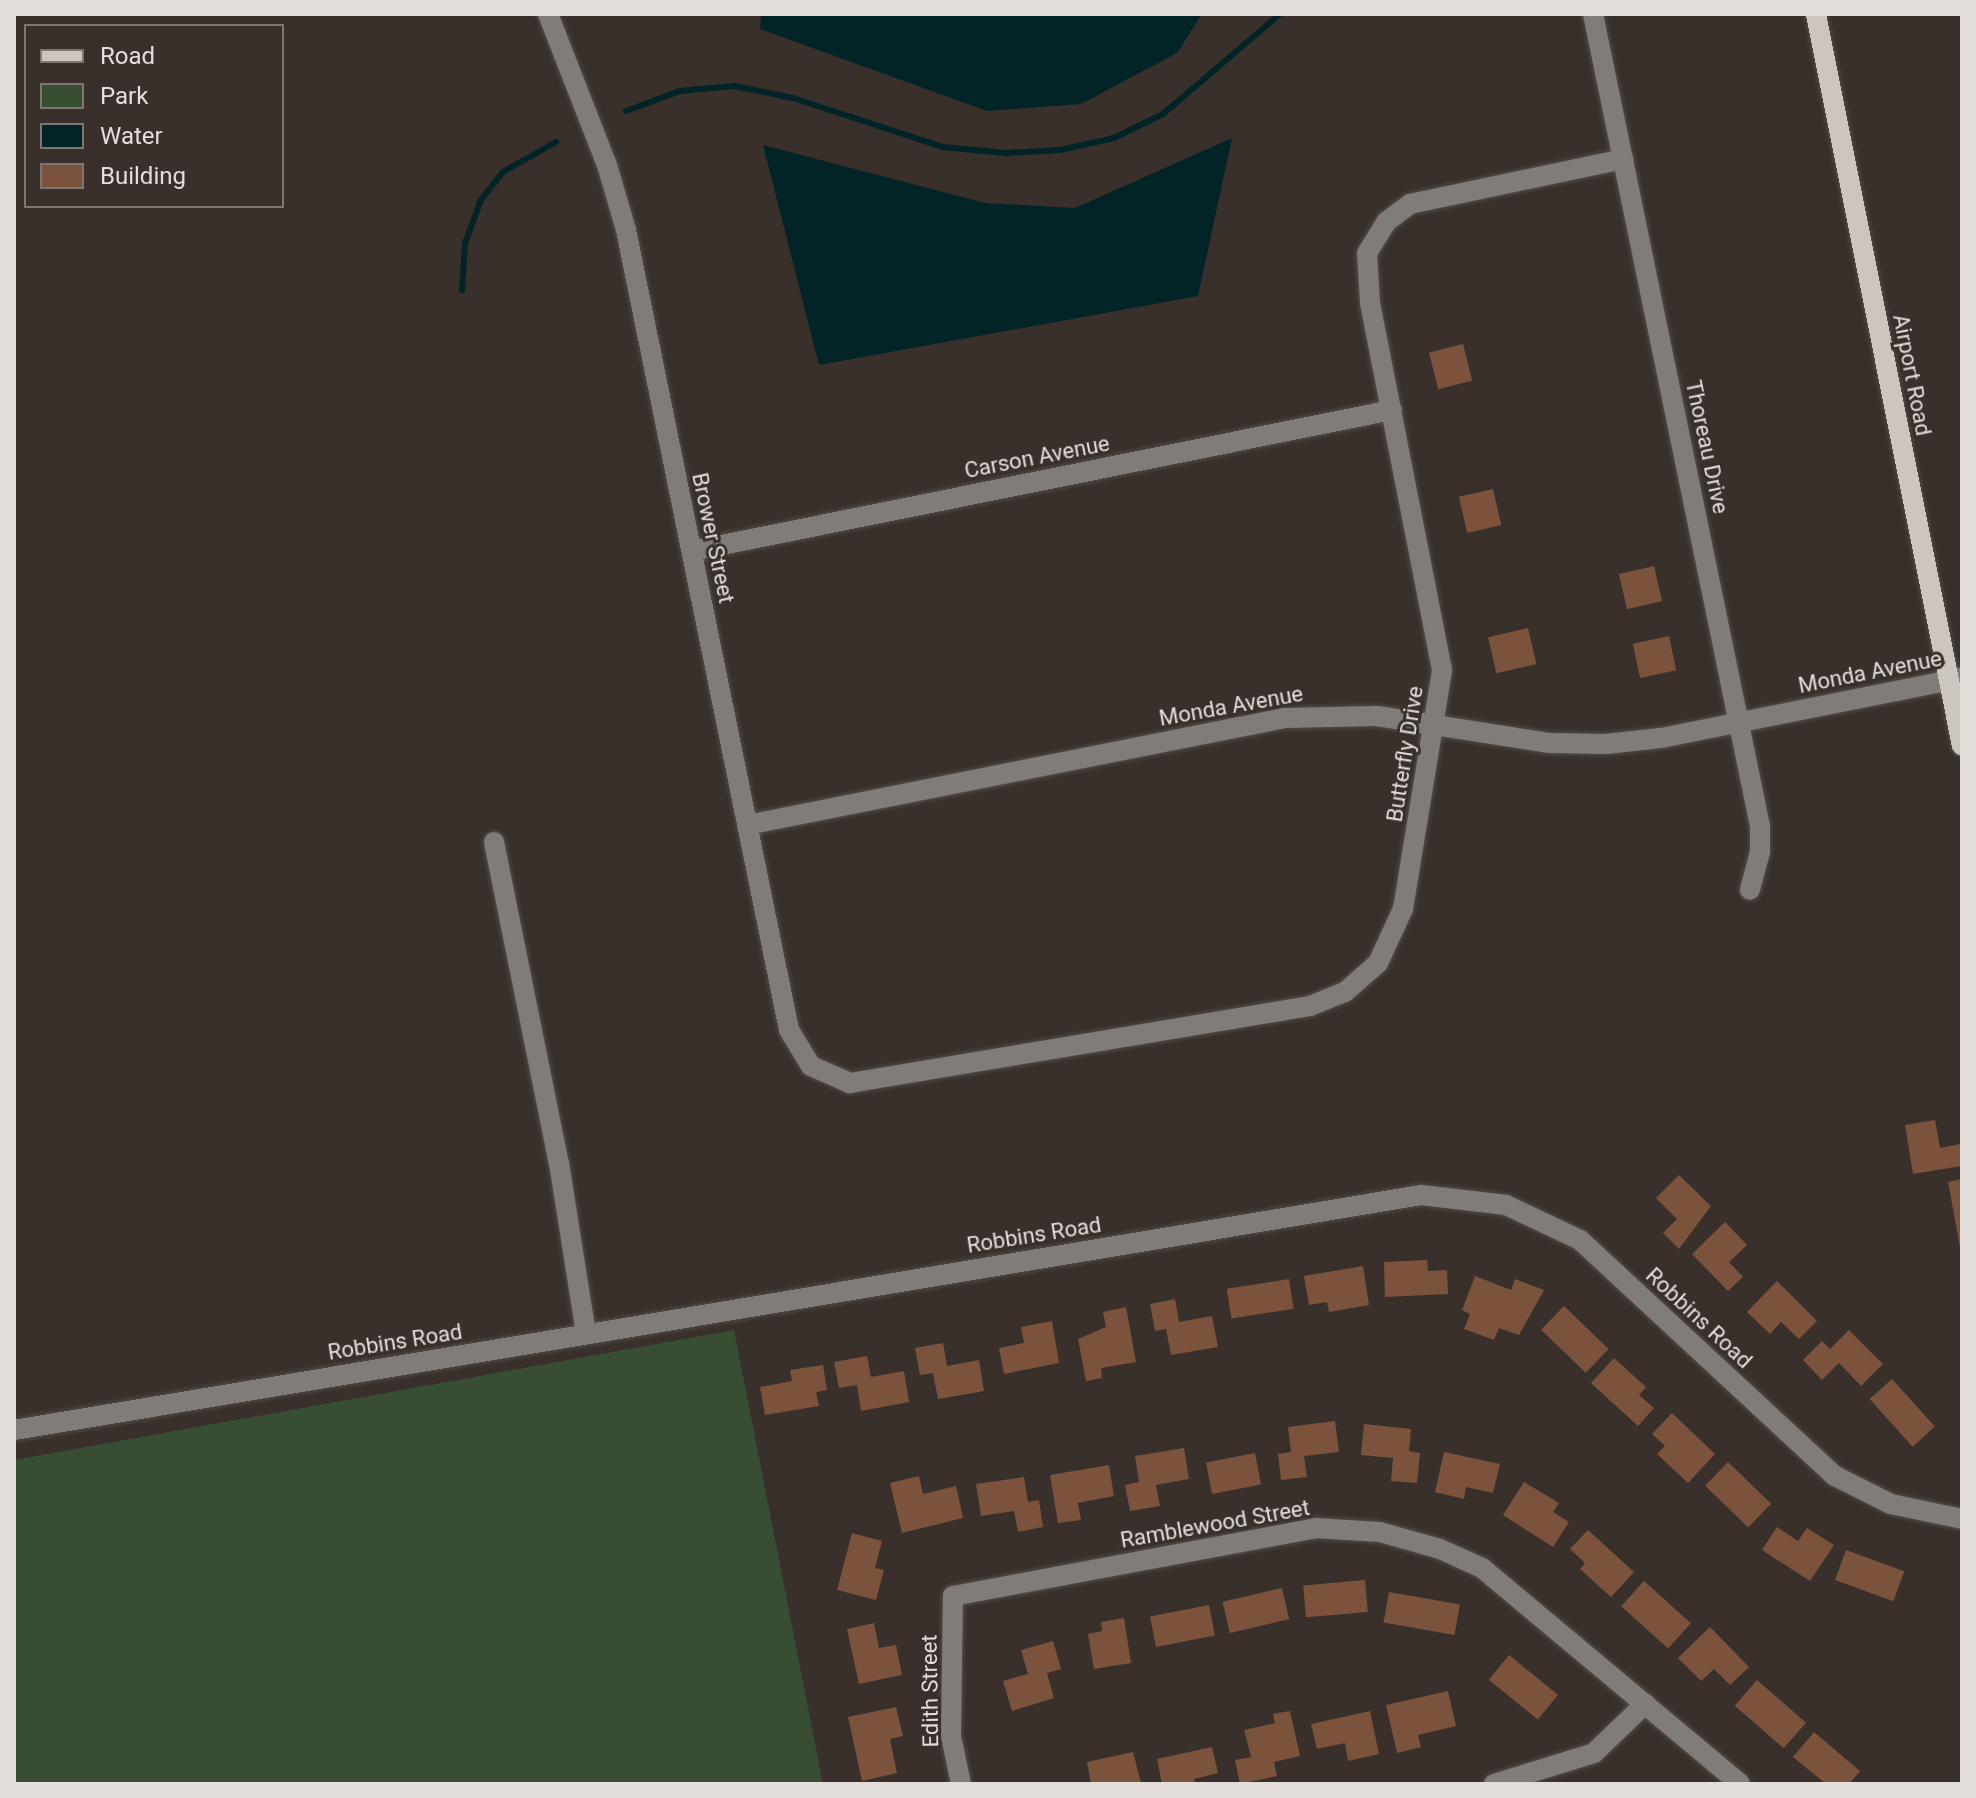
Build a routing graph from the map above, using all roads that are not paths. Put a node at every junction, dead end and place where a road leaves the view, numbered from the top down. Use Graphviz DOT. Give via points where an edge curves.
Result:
graph roads {
  1 [pos="548,14"];
  2 [pos="1593,14"];
  3 [pos="1816,14"];
  4 [pos="1623,159"];
  5 [pos="1392,410"];
  6 [pos="692,551"];
  7 [pos="1955,679"];
  8 [pos="1739,722"];
  9 [pos="1436,724"];
  10 [pos="1962,746"];
  11 [pos="747,825"];
  12 [pos="494,842"];
  13 [pos="1750,890"];
  14 [pos="817,1071"];
  15 [pos="586,1334"];
  16 [pos="14,1430"];
  17 [pos="1962,1519"];
  18 [pos="953,1596"];
  19 [pos="1645,1704"];
  20 [pos="961,1784"];
  21 [pos="1494,1784"];
  22 [pos="1740,1784"];
  1 -- 6 [label="street, Brower Street" via="622,214"];
  2 -- 4 [label="street, Thoreau Drive"];
  3 -- 7 [label="main road, Airport Road"];
  4 -- 5 [label="street, Butterfly Drive" via="1426,199 1403,207 1386,222 1369,249 1366,276"];
  4 -- 8 [label="street, Thoreau Drive"];
  5 -- 6 [label="street, Carson Avenue"];
  5 -- 9 [label="street, Butterfly Drive" via="1437,631 1442,681"];
  6 -- 11 [label="street, Brower Street"];
  7 -- 8 [label="street, Monda Avenue"];
  7 -- 10 [label="main road, Airport Road"];
  8 -- 9 [label="street, Monda Avenue" via="1645,741 1576,744"];
  8 -- 13 [label="street, Thoreau Drive" via="1761,841"];
  9 -- 11 [label="street, Monda Avenue" via="1361,715 1285,718"];
  9 -- 14 [label="street, Butterfly Drive" via="1397,931 1373,969 1345,992 1310,1006 873,1083 843,1082"];
  11 -- 14 [label="street, Brower Street" via="789,1030 798,1051"];
  12 -- 15 [label="street" via="559,1163"];
  15 -- 16 [label="street, Robbins Road"];
  15 -- 17 [label="street, Robbins Road" via="1421,1195 1506,1205 1580,1240 1835,1476 1891,1504"];
  18 -- 19 [label="street, Ramblewood Street" via="1315,1528 1380,1532 1482,1568"];
  18 -- 20 [label="street, Edith Street" via="951,1736"];
  19 -- 21 [label="street" via="1594,1753"];
  19 -- 22 [label="street, Ramblewood Street"];
}
